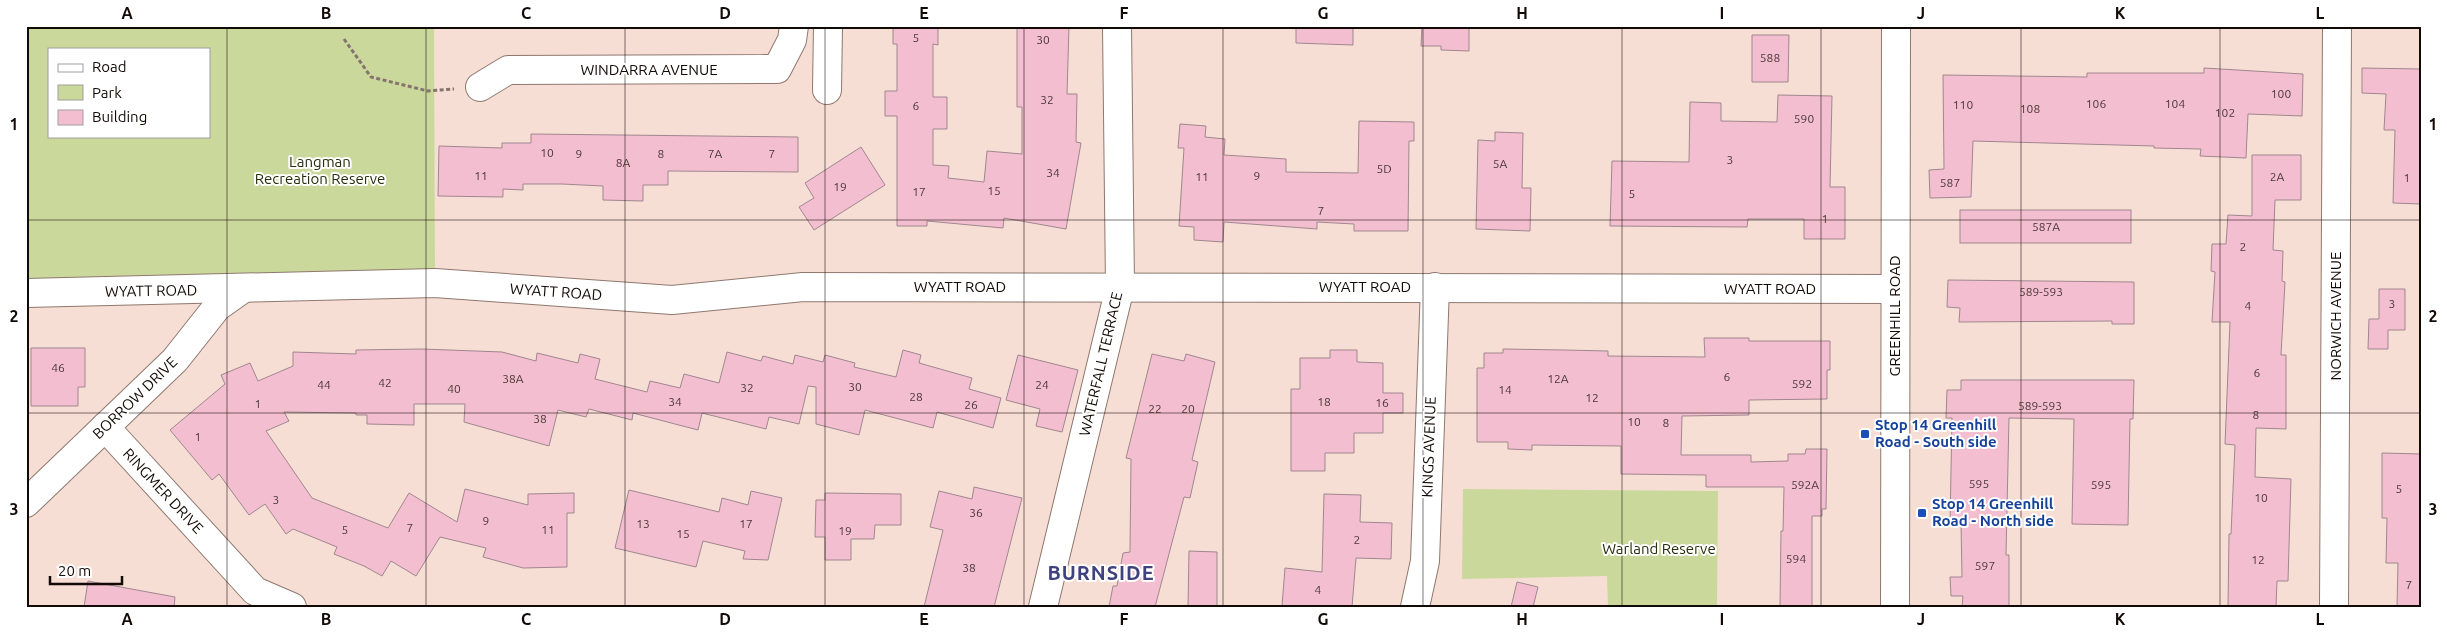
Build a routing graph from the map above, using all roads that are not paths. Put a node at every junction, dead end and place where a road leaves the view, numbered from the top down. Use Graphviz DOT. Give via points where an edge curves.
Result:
graph roads {
  1 [pos="794,26"];
  2 [pos="828,26"];
  3 [pos="1117,26"];
  4 [pos="1896,26"];
  5 [pos="2337,26"];
  6 [pos="480,87"];
  7 [pos="828,90"];
  8 [pos="1120,287"];
  9 [pos="1435,287"];
  10 [pos="1895,288"];
  11 [pos="241,290"];
  12 [pos="26,293"];
  13 [pos="105,427"];
  14 [pos="26,503"];
  15 [pos="292,607"];
  16 [pos="1043,607"];
  17 [pos="1415,607"];
  18 [pos="1895,607"];
  19 [pos="2334,607"];
  1 -- 6 [label="street, WINDARRA AVENUE" via="792,40 777,69 508,70"];
  2 -- 7 [label="street"];
  3 -- 8 [label="street, WATERFALL TERRACE"];
  4 -- 10 [label="street, GREENHILL ROAD"];
  5 -- 19 [label="street, NORWICH AVENUE"];
  8 -- 9 [label="street, WYATT ROAD"];
  8 -- 11 [label="street, WYATT ROAD" via="803,287 672,300 435,283"];
  8 -- 16 [label="street, WATERFALL TERRACE"];
  9 -- 10 [label="street, WYATT ROAD"];
  9 -- 17 [label="street, KINGS AVENUE" via="1425,562"];
  10 -- 18 [label="street, GREENHILL ROAD"];
  11 -- 12 [label="street, WYATT ROAD"];
  11 -- 13 [label="street, BORROW DRIVE" via="218,307 174,360"];
  13 -- 14 [label="street, BORROW DRIVE"];
  13 -- 15 [label="street, RINGMER DRIVE" via="255,591"];
}
